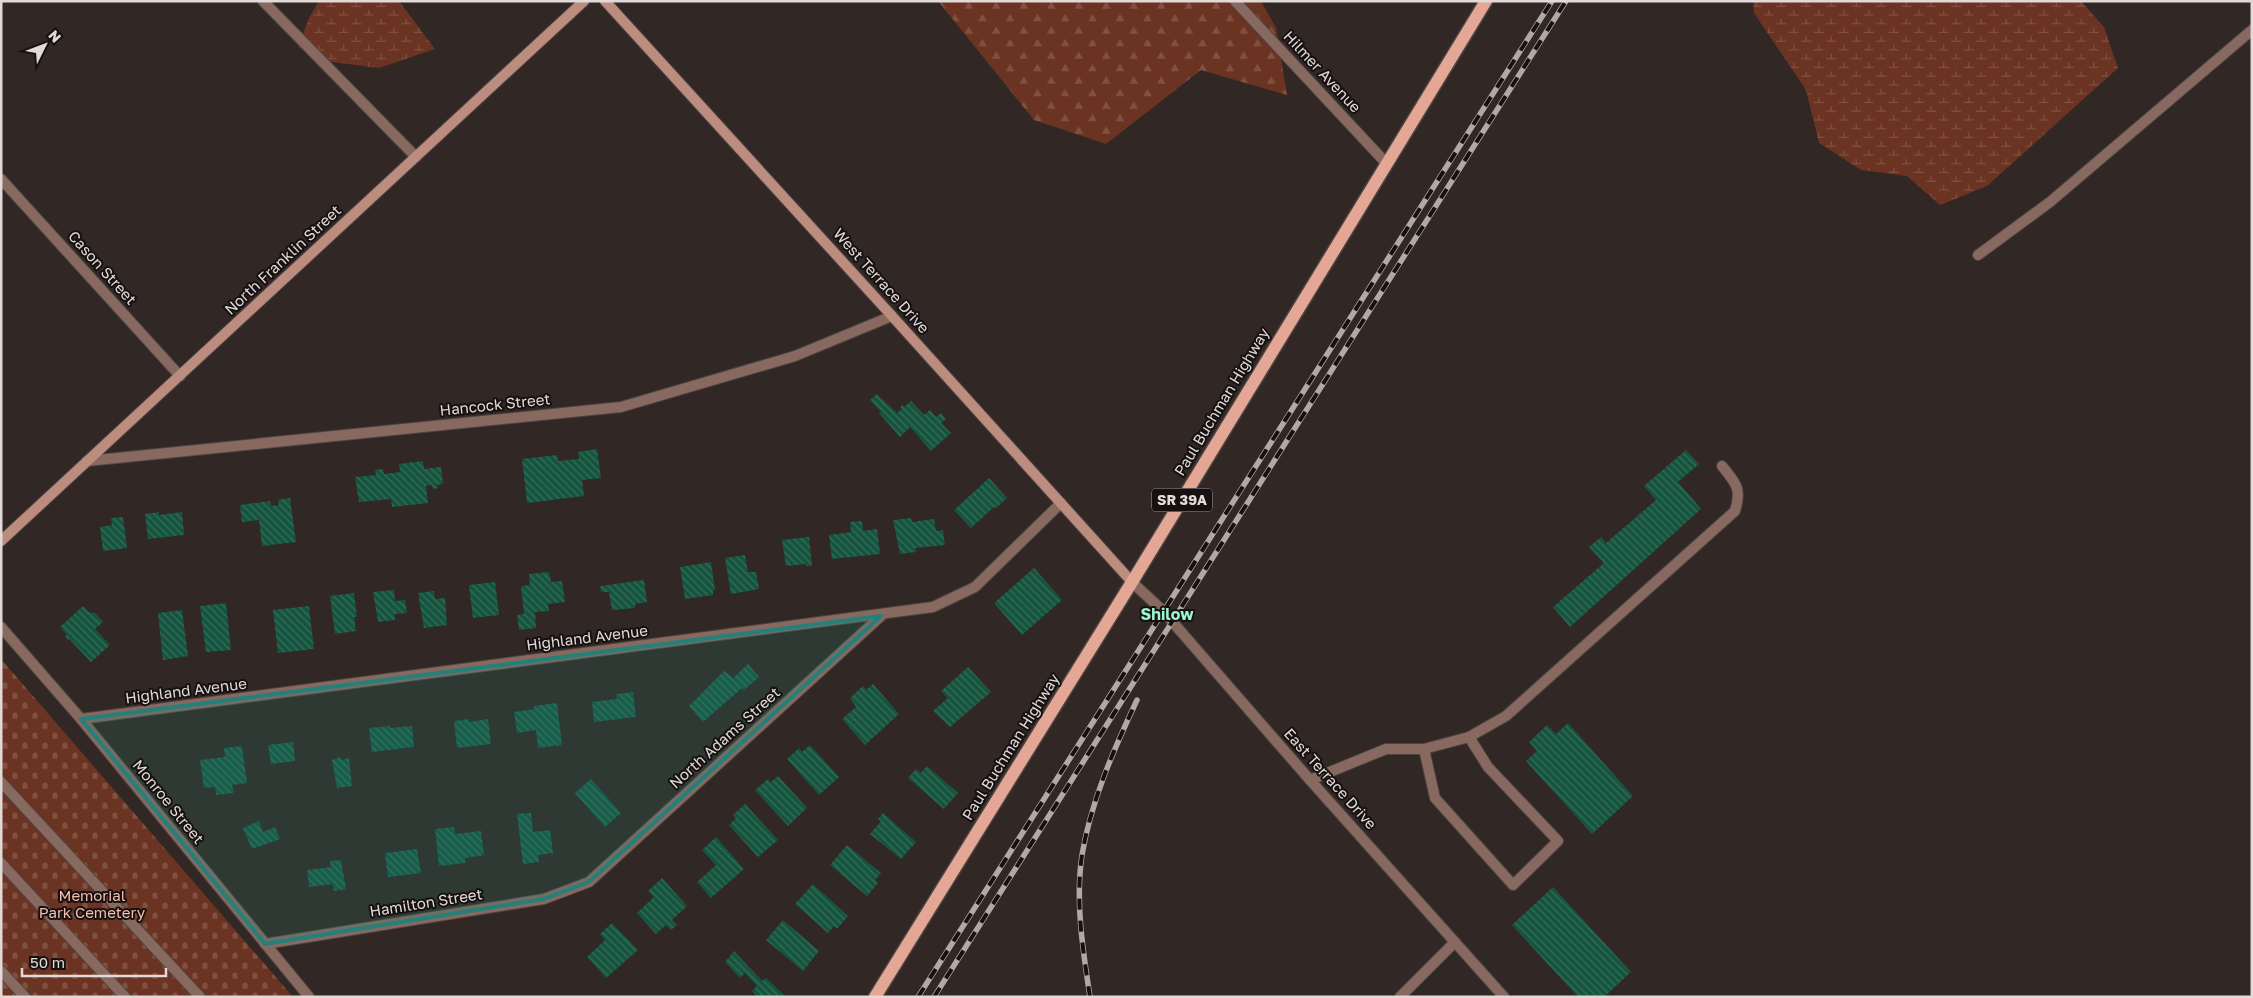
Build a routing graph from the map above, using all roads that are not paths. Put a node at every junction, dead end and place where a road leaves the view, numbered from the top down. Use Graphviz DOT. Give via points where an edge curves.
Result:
graph roads {
  1 [pos="264,1"];
  2 [pos="584,1"];
  3 [pos="605,1"];
  4 [pos="1235,1"];
  5 [pos="1486,1"];
  6 [pos="2252,30"];
  7 [pos="416,157"];
  8 [pos="1386,163"];
  9 [pos="1,179"];
  10 [pos="1978,255"];
  11 [pos="892,316"];
  12 [pos="180,376"];
  13 [pos="88,461"];
  14 [pos="1722,466"];
  15 [pos="1060,503"];
  16 [pos="1,541"];
  17 [pos="1132,582"];
  18 [pos="881,616"];
  19 [pos="1,627"];
  20 [pos="81,719"];
  21 [pos="1469,737"];
  22 [pos="1424,748"];
  23 [pos="1310,780"];
  24 [pos="1,782"];
  25 [pos="1,863"];
  26 [pos="589,882"];
  27 [pos="1455,942"];
  28 [pos="265,944"];
  29 [pos="1,971"];
  30 [pos="308,996"];
  31 [pos="25,997"];
  32 [pos="125,997"];
  33 [pos="200,997"];
  34 [pos="875,997"];
  35 [pos="1400,997"];
  36 [pos="1504,997"];
  1 -- 7 [label="street"];
  2 -- 7 [label="street, North Franklin Street"];
  3 -- 11 [label="street, West Terrace Drive"];
  4 -- 8 [label="street, Hilmer Avenue"];
  5 -- 8 [label="main road, Paul Buchman Highway / SR 39A"];
  6 -- 10 [label="street" via="2050,202"];
  7 -- 12 [label="street, North Franklin Street"];
  8 -- 17 [label="main road, Paul Buchman Highway / SR 39A"];
  9 -- 12 [label="street, Cason Street"];
  11 -- 13 [label="street, Hancock Street" via="795,356 620,407"];
  11 -- 15 [label="street, West Terrace Drive"];
  12 -- 13 [label="street, North Franklin Street"];
  13 -- 16 [label="street, North Franklin Street"];
  14 -- 21 [label="street" via="1736,482 1739,498 1735,512 1506,716"];
  15 -- 17 [label="street, West Terrace Drive"];
  15 -- 18 [label="street, Highland Avenue" via="975,587 933,607"];
  17 -- 23 [label="street, East Terrace Drive" via="1163,611"];
  17 -- 34 [label="main road, Paul Buchman Highway / SR 39A"];
  18 -- 20 [label="street, Highland Avenue"];
  18 -- 26 [label="street, North Adams Street"];
  19 -- 20 [label="street, Monroe Street"];
  20 -- 28 [label="street, Monroe Street"];
  21 -- 22 [label="street"];
  21 -- 22 [label="street" via="1488,767 1558,841 1513,885 1435,798"];
  22 -- 23 [label="street" via="1386,749"];
  23 -- 27 [label="street, East Terrace Drive"];
  24 -- 33 [label="street"];
  25 -- 32 [label="street"];
  26 -- 28 [label="street, Hamilton Street" via="544,899"];
  27 -- 35 [label="street"];
  27 -- 36 [label="street, East Terrace Drive"];
  28 -- 30 [label="street, Monroe Street"];
  29 -- 31 [label="street"];
}
